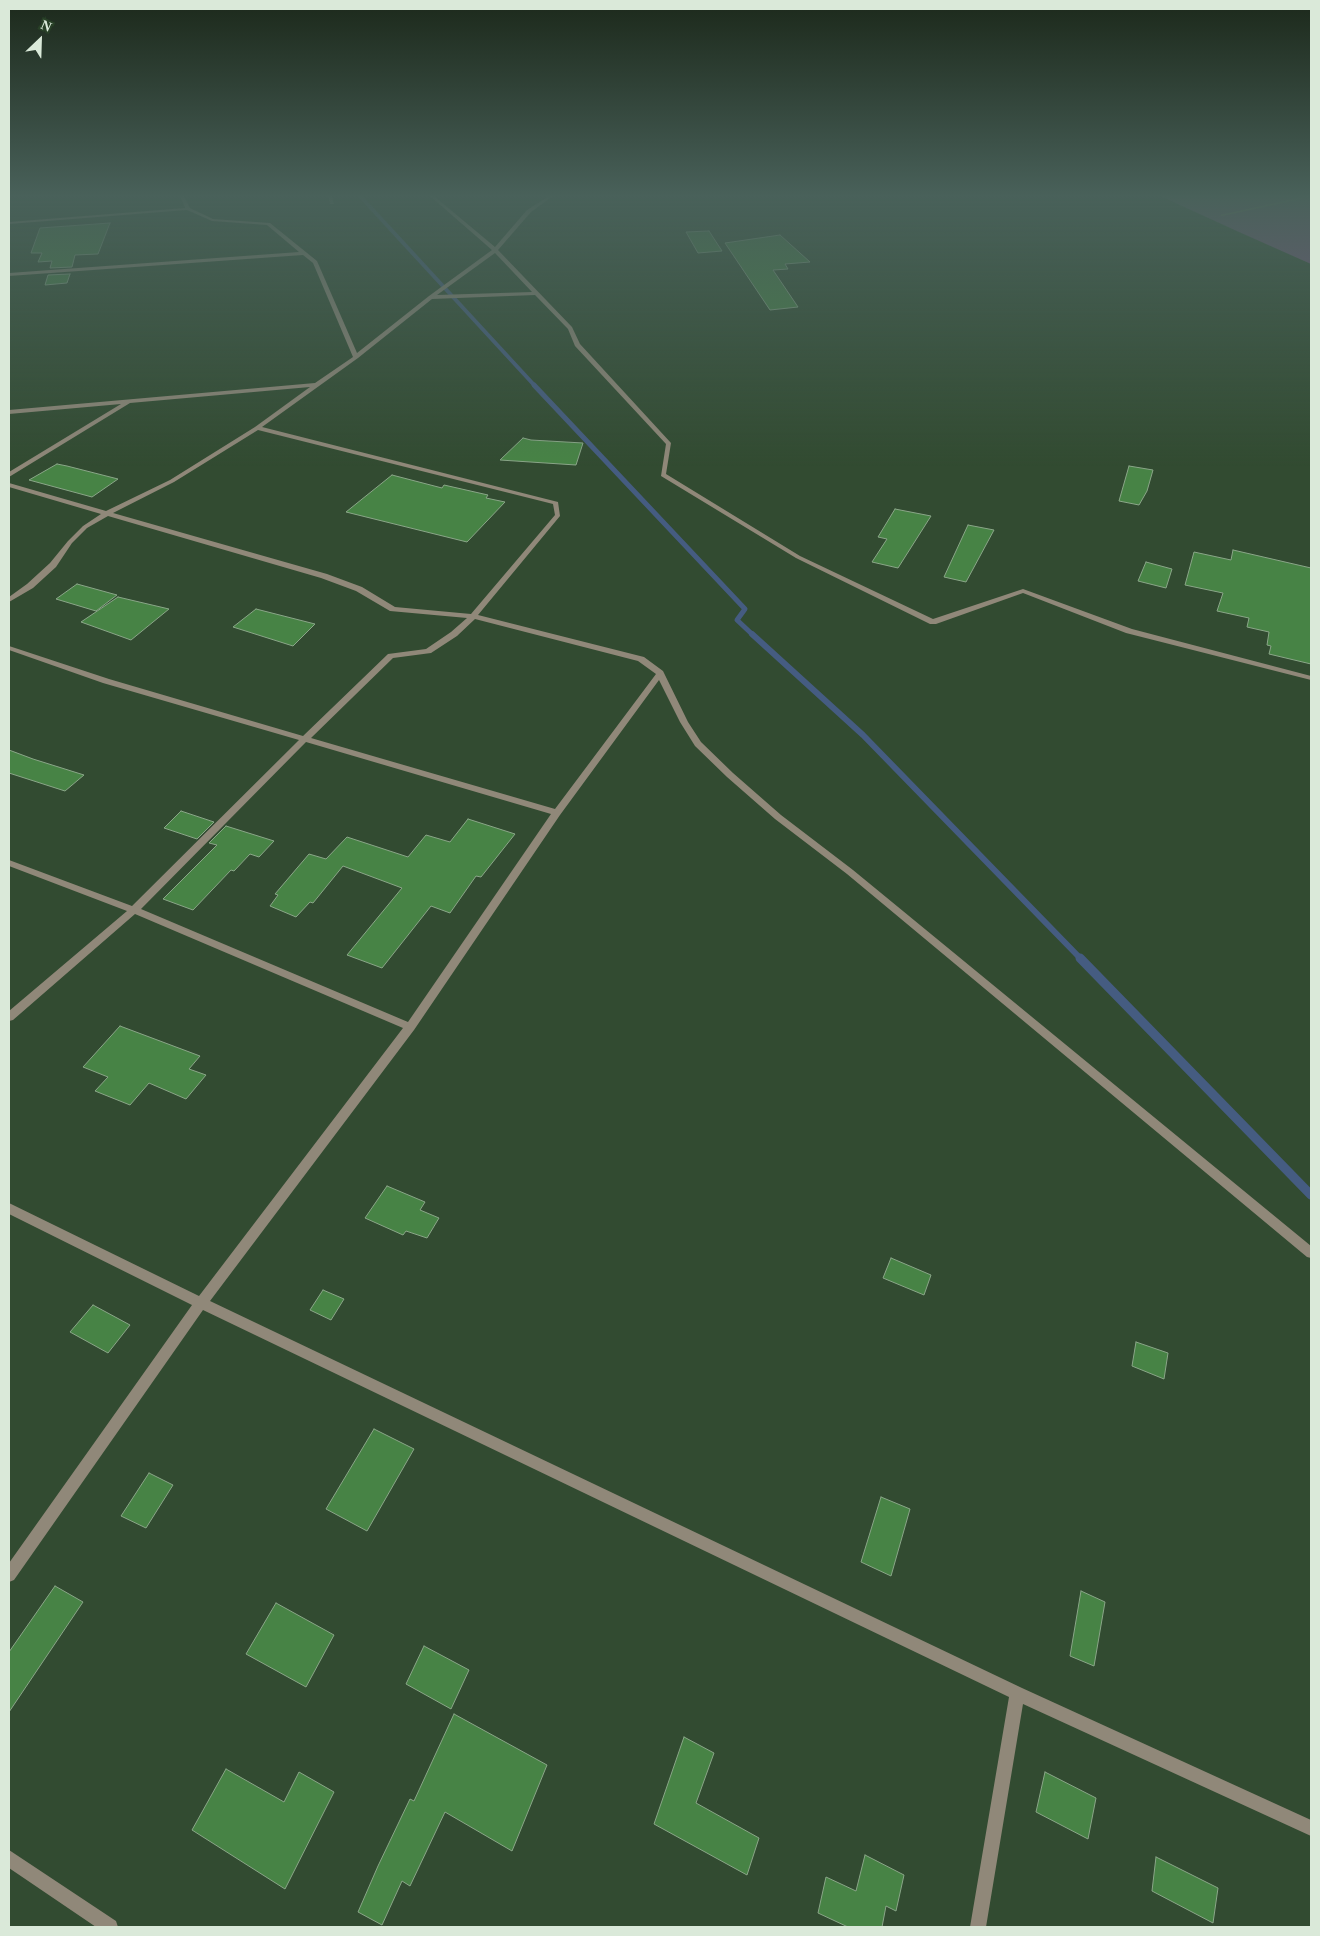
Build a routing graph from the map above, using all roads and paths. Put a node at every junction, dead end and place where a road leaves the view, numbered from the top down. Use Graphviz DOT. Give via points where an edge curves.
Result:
graph roads {
  1 [pos="326,286"];
  2 [pos="446,286"];
  3 [pos="530,286"];
  4 [pos="536,293"];
  5 [pos="431,297"];
  6 [pos="356,357"];
  7 [pos="316,385"];
  8 [pos="130,402"];
  9 [pos="9,412"];
  10 [pos="257,428"];
  11 [pos="9,475"];
  12 [pos="9,485"];
  13 [pos="107,513"];
  14 [pos="9,600"];
  15 [pos="473,616"];
  16 [pos="9,648"];
  17 [pos="660,673"];
  18 [pos="1311,678"];
  19 [pos="304,739"];
  20 [pos="557,812"];
  21 [pos="9,864"];
  22 [pos="134,910"];
  23 [pos="9,1017"];
  24 [pos="410,1027"];
  25 [pos="9,1208"];
  26 [pos="1311,1253"];
  27 [pos="201,1303"];
  28 [pos="9,1575"];
  29 [pos="1016,1694"];
  30 [pos="1311,1828"];
  31 [pos="9,1858"];
  32 [pos="110,1927"];
  33 [pos="978,1927"];
  1 -- 6 [label="street"];
  2 -- 5 [label="street"];
  3 -- 4 [label="street"];
  4 -- 5 [label="street"];
  4 -- 18 [label="street" via="570,328 577,345 669,444 663,474 798,557 933,622 1023,591 1129,631"];
  5 -- 6 [label="street"];
  6 -- 7 [label="street"];
  7 -- 8 [label="street"];
  7 -- 10 [label="street"];
  8 -- 9 [label="street"];
  8 -- 11 [label="street"];
  10 -- 13 [label="street" via="172,481"];
  10 -- 15 [label="street" via="556,503 558,515 548,529"];
  12 -- 13 [label="street"];
  13 -- 14 [label="street" via="85,527 53,565"];
  13 -- 15 [label="street" via="324,576 359,589 393,609"];
  15 -- 17 [label="street" via="641,659"];
  15 -- 19 [label="street" via="454,634 428,651 392,656"];
  16 -- 19 [label="street" via="106,681"];
  17 -- 20 [label="street"];
  17 -- 26 [label="street" via="698,744 730,775"];
  19 -- 20 [label="street"];
  19 -- 22 [label="street"];
  20 -- 24 [label="street"];
  21 -- 22 [label="street"];
  22 -- 23 [label="street"];
  22 -- 24 [label="street"];
  24 -- 27 [label="street"];
  25 -- 27 [label="street"];
  27 -- 28 [label="street"];
  27 -- 29 [label="street"];
  29 -- 30 [label="street"];
  29 -- 33 [label="street"];
  31 -- 32 [label="street"];
}
